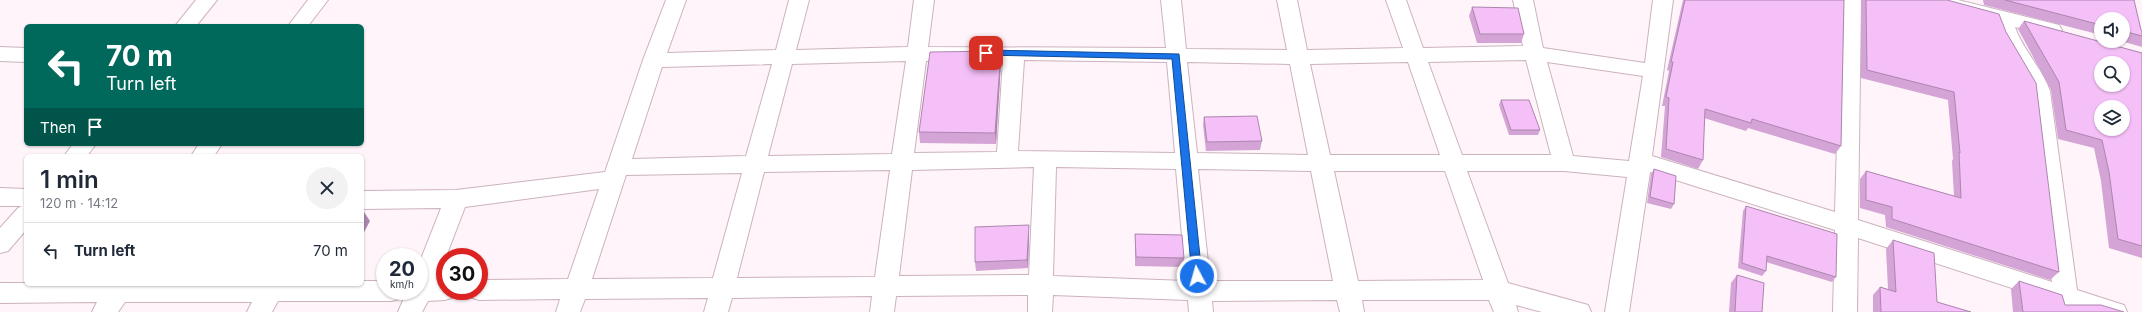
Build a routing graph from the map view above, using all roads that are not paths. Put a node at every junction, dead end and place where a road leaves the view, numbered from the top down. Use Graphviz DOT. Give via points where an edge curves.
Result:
graph roads {
  1 [pos="207,0"];
  2 [pos="318,0"];
  3 [pos="676,0"];
  4 [pos="799,0"];
  5 [pos="924,0"];
  6 [pos="1171,0"];
  7 [pos="1287,0"];
  8 [pos="1396,0"];
  9 [pos="1523,0"];
  10 [pos="1662,0"];
  11 [pos="1851,0"];
  12 [pos="1933,0"];
  13 [pos="1969,4"];
  14 [pos="2004,17"];
  15 [pos="188,24"];
  16 [pos="300,24"];
  17 [pos="2073,36"];
  18 [pos="1014,53"];
  19 [pos="1534,53"];
  20 [pos="0,54"];
  21 [pos="916,54"];
  22 [pos="24,55"];
  23 [pos="1417,55"];
  24 [pos="785,56"];
  25 [pos="1176,56"];
  26 [pos="1301,57"];
  27 [pos="653,60"];
  28 [pos="1654,71"];
  29 [pos="83,146"];
  30 [pos="77,154"];
  31 [pos="1007,159"];
  32 [pos="1045,159"];
  33 [pos="902,160"];
  34 [pos="1186,160"];
  35 [pos="1454,162"];
  36 [pos="1322,163"];
  37 [pos="1564,163"];
  38 [pos="755,164"];
  39 [pos="1640,166"];
  40 [pos="617,173"];
  41 [pos="0,197"];
  42 [pos="24,198"];
  43 [pos="456,199"];
  44 [pos="364,200"];
  45 [pos="24,216"];
  46 [pos="1847,225"];
  47 [pos="0,244"];
  48 [pos="428,270"];
  49 [pos="1040,285"];
  50 [pos="887,286"];
  51 [pos="121,288"];
  52 [pos="577,288"];
  53 [pos="721,288"];
  54 [pos="488,290"];
  55 [pos="376,292"];
  56 [pos="0,294"];
  57 [pos="269,296"];
  58 [pos="415,300"];
  59 [pos="1200,301"];
  60 [pos="1350,301"];
  61 [pos="1502,301"];
  62 [pos="2068,305"];
  63 [pos="104,312"];
  64 [pos="410,312"];
  65 [pos="568,312"];
  66 [pos="716,312"];
  67 [pos="882,312"];
  68 [pos="1040,312"];
  69 [pos="1579,312"];
  70 [pos="1617,312"];
  71 [pos="1845,312"];
  72 [pos="2115,312"];
  1 -- 15 [label="street"];
  2 -- 16 [label="street"];
  3 -- 27 [label="street"];
  4 -- 24 [label="street"];
  5 -- 21 [label="street"];
  6 -- 25 [label="street"];
  7 -- 26 [label="street"];
  8 -- 23 [label="street"];
  9 -- 19 [label="street"];
  10 -- 28 [label="street"];
  11 -- 46 [label="street"];
  12 -- 13 [label="street"];
  13 -- 14 [label="street"];
  14 -- 17 [label="street"];
  14 -- 62 [label="street" via="2008,37 2031,70 2040,91"];
  18 -- 21 [label="street"];
  18 -- 25 [label="street"];
  18 -- 31 [label="street"];
  19 -- 23 [label="street"];
  19 -- 28 [label="street"];
  19 -- 37 [label="street"];
  20 -- 22 [label="street"];
  21 -- 24 [label="street"];
  21 -- 33 [label="street"];
  23 -- 26 [label="street"];
  23 -- 35 [label="street"];
  24 -- 27 [label="street"];
  24 -- 38 [label="street"];
  25 -- 26 [label="street"];
  25 -- 34 [label="street"];
  26 -- 36 [label="street"];
  27 -- 40 [label="street"];
  28 -- 39 [label="street"];
  29 -- 30 [label="street"];
  31 -- 32 [label="street"];
  31 -- 33 [label="street"];
  32 -- 34 [label="street"];
  32 -- 49 [label="street"];
  33 -- 38 [label="street"];
  33 -- 50 [label="street"];
  34 -- 36 [label="street"];
  34 -- 59 [label="street"];
  35 -- 36 [label="street"];
  35 -- 37 [label="street"];
  35 -- 61 [label="street"];
  36 -- 60 [label="street"];
  37 -- 39 [label="street"];
  38 -- 40 [label="street"];
  38 -- 53 [label="street"];
  39 -- 46 [label="street"];
  39 -- 70 [label="street"];
  40 -- 43 [label="street"];
  40 -- 52 [label="street"];
  41 -- 42 [label="street"];
  43 -- 44 [label="street"];
  43 -- 48 [label="street"];
  45 -- 47 [label="street"];
  46 -- 62 [label="street"];
  46 -- 71 [label="street"];
  49 -- 50 [label="street"];
  49 -- 59 [label="street"];
  49 -- 68 [label="street"];
  50 -- 53 [label="street"];
  50 -- 67 [label="street"];
  51 -- 56 [label="street"];
  51 -- 57 [label="street"];
  51 -- 63 [label="street"];
  52 -- 53 [label="street"];
  52 -- 54 [label="street"];
  52 -- 65 [label="street"];
  53 -- 66 [label="street"];
  55 -- 57 [label="street"];
  58 -- 64 [label="street"];
  59 -- 60 [label="street"];
  60 -- 61 [label="street"];
  61 -- 69 [label="street"];
  62 -- 72 [label="street"];
}
